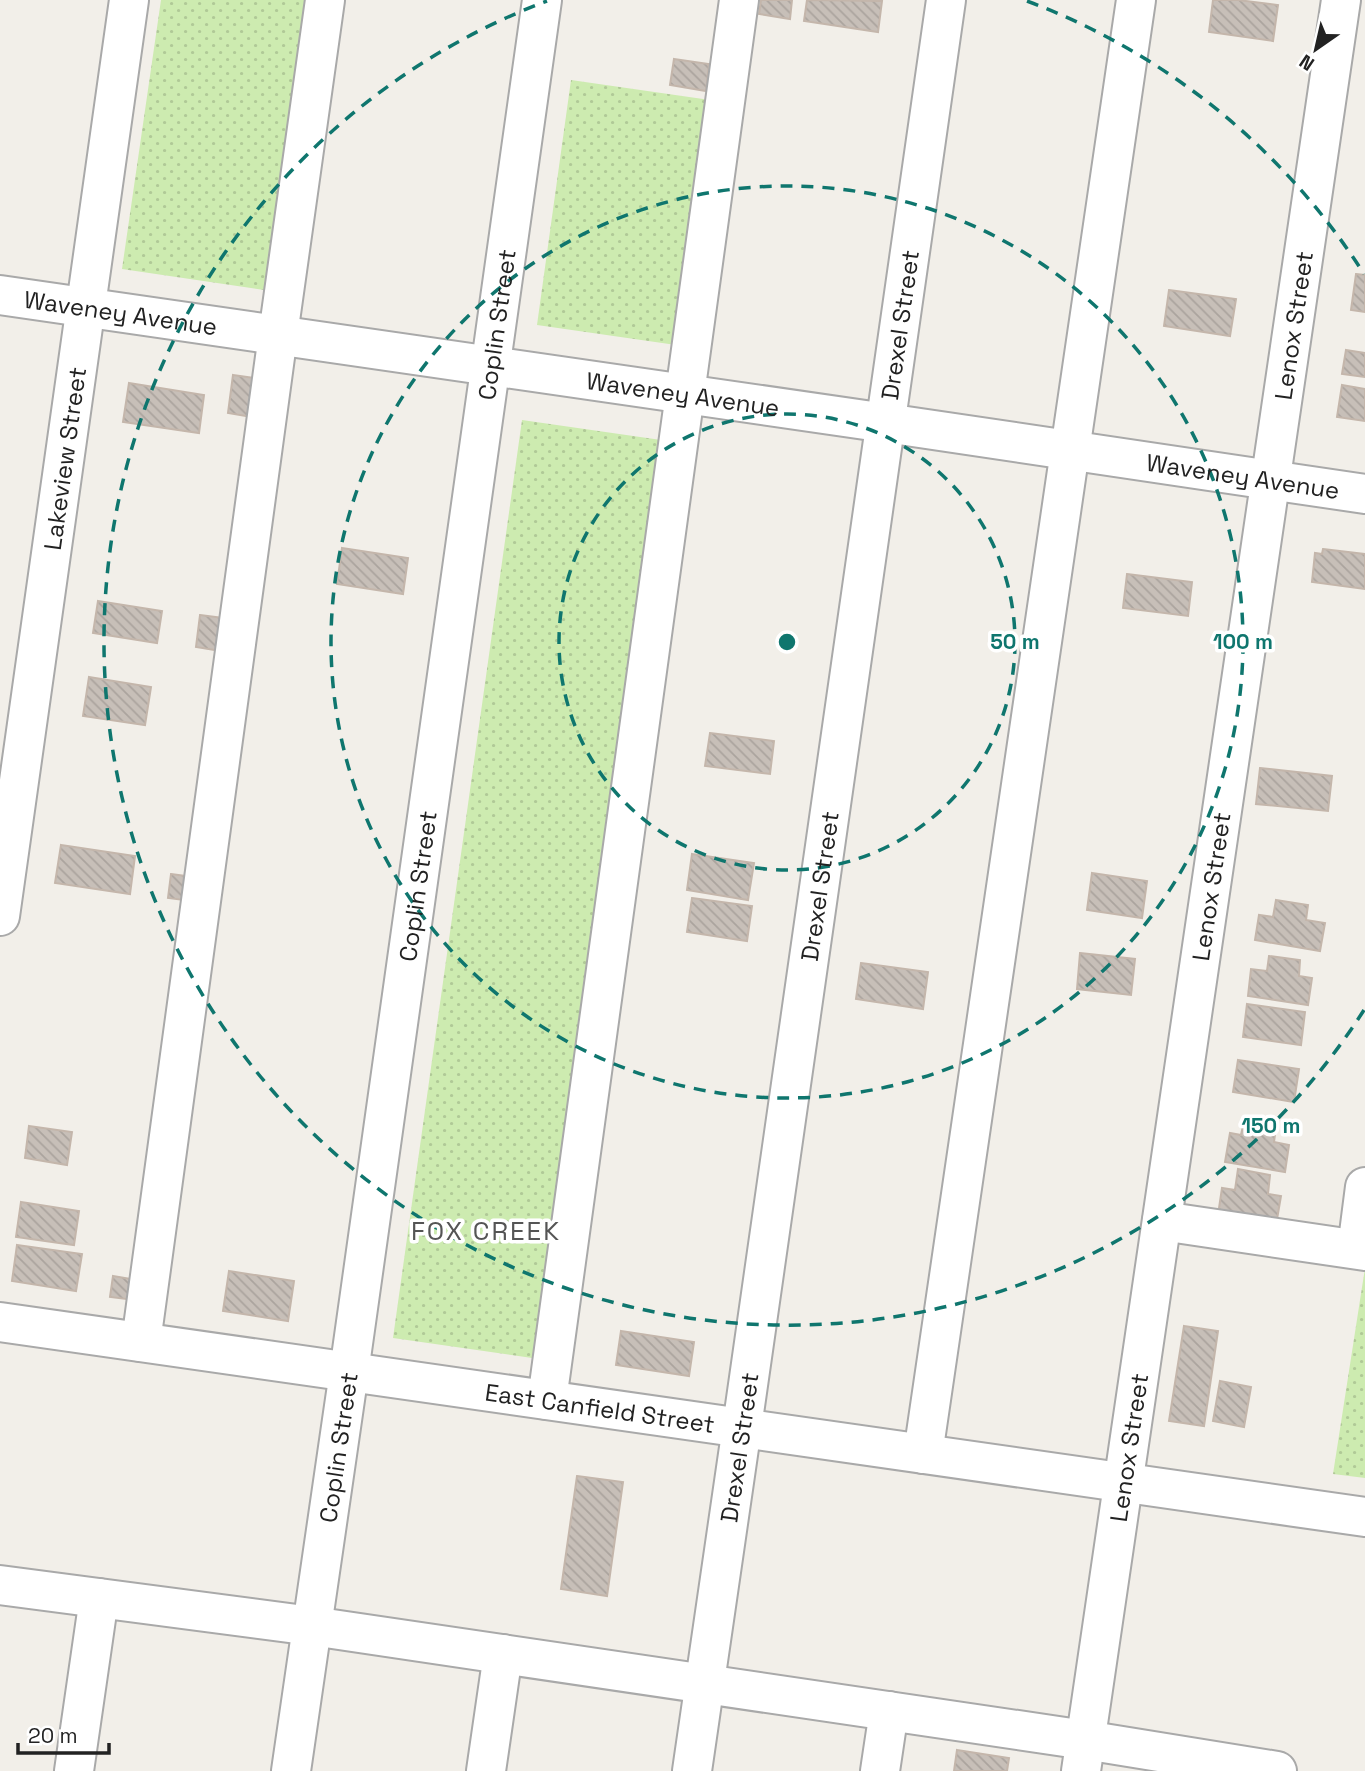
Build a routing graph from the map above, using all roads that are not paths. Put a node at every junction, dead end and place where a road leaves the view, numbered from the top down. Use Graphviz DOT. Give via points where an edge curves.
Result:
graph roads {
  1 [pos="129,0"];
  2 [pos="325,0"];
  3 [pos="542,0"];
  4 [pos="739,0"];
  5 [pos="946,0"];
  6 [pos="1136,0"];
  7 [pos="1342,0"];
  8 [pos="0,295"];
  9 [pos="86,307"];
  10 [pos="278,335"];
  11 [pos="491,366"];
  12 [pos="685,394"];
  13 [pos="886,423"];
  14 [pos="1069,450"];
  15 [pos="1271,480"];
  16 [pos="1365,494"];
  17 [pos="0,916"];
  18 [pos="1365,1187"];
  19 [pos="1162,1221"];
  20 [pos="1361,1250"];
  21 [pos="0,1322"];
  22 [pos="141,1342"];
  23 [pos="349,1372"];
  24 [pos="547,1400"];
  25 [pos="742,1427"];
  26 [pos="923,1454"];
  27 [pos="1123,1482"];
  28 [pos="1365,1517"];
  29 [pos="0,1585"];
  30 [pos="99,1598"];
  31 [pos="312,1626"];
  32 [pos="503,1654"];
  33 [pos="705,1684"];
  34 [pos="888,1711"];
  35 [pos="1083,1756"];
  36 [pos="74,1771"];
  37 [pos="291,1771"];
  38 [pos="486,1771"];
  39 [pos="692,1771"];
  40 [pos="880,1771"];
  41 [pos="1275,1771"];
  1 -- 9 [label="street, Lakeview Street"];
  2 -- 10 [label="street"];
  3 -- 11 [label="street, Coplin Street"];
  4 -- 12 [label="street"];
  5 -- 13 [label="street, Drexel Street"];
  6 -- 14 [label="street"];
  7 -- 15 [label="street, Lenox Street"];
  8 -- 9 [label="street, Waveney Avenue"];
  9 -- 10 [label="street, Waveney Avenue"];
  9 -- 17 [label="street, Lakeview Street"];
  10 -- 11 [label="street, Waveney Avenue"];
  10 -- 22 [label="street"];
  11 -- 12 [label="street, Waveney Avenue"];
  11 -- 23 [label="street, Coplin Street"];
  12 -- 13 [label="street, Waveney Avenue"];
  12 -- 24 [label="street"];
  13 -- 14 [label="street, Waveney Avenue"];
  13 -- 25 [label="street, Drexel Street"];
  14 -- 15 [label="street, Waveney Avenue"];
  14 -- 26 [label="street"];
  15 -- 16 [label="street, Waveney Avenue"];
  15 -- 19 [label="street, Lenox Street"];
  18 -- 20 [label="street"];
  19 -- 20 [label="street"];
  19 -- 27 [label="street, Lenox Street"];
  21 -- 22 [label="street, East Canfield Street"];
  22 -- 23 [label="street, East Canfield Street"];
  23 -- 24 [label="street, East Canfield Street"];
  23 -- 31 [label="street, Coplin Street"];
  24 -- 25 [label="street, East Canfield Street"];
  25 -- 26 [label="street, East Canfield Street"];
  25 -- 33 [label="street, Drexel Street"];
  26 -- 27 [label="street, East Canfield Street"];
  27 -- 28 [label="street, East Canfield Street"];
  27 -- 35 [label="street, Lenox Street"];
  29 -- 30 [label="street"];
  30 -- 31 [label="street"];
  30 -- 36 [label="street"];
  31 -- 32 [label="street"];
  31 -- 37 [label="street, Coplin Street"];
  32 -- 33 [label="street"];
  32 -- 38 [label="street"];
  33 -- 34 [label="street"];
  33 -- 39 [label="street, Drexel Street"];
  34 -- 35 [label="street"];
  34 -- 40 [label="street"];
  35 -- 41 [label="street"];
}
